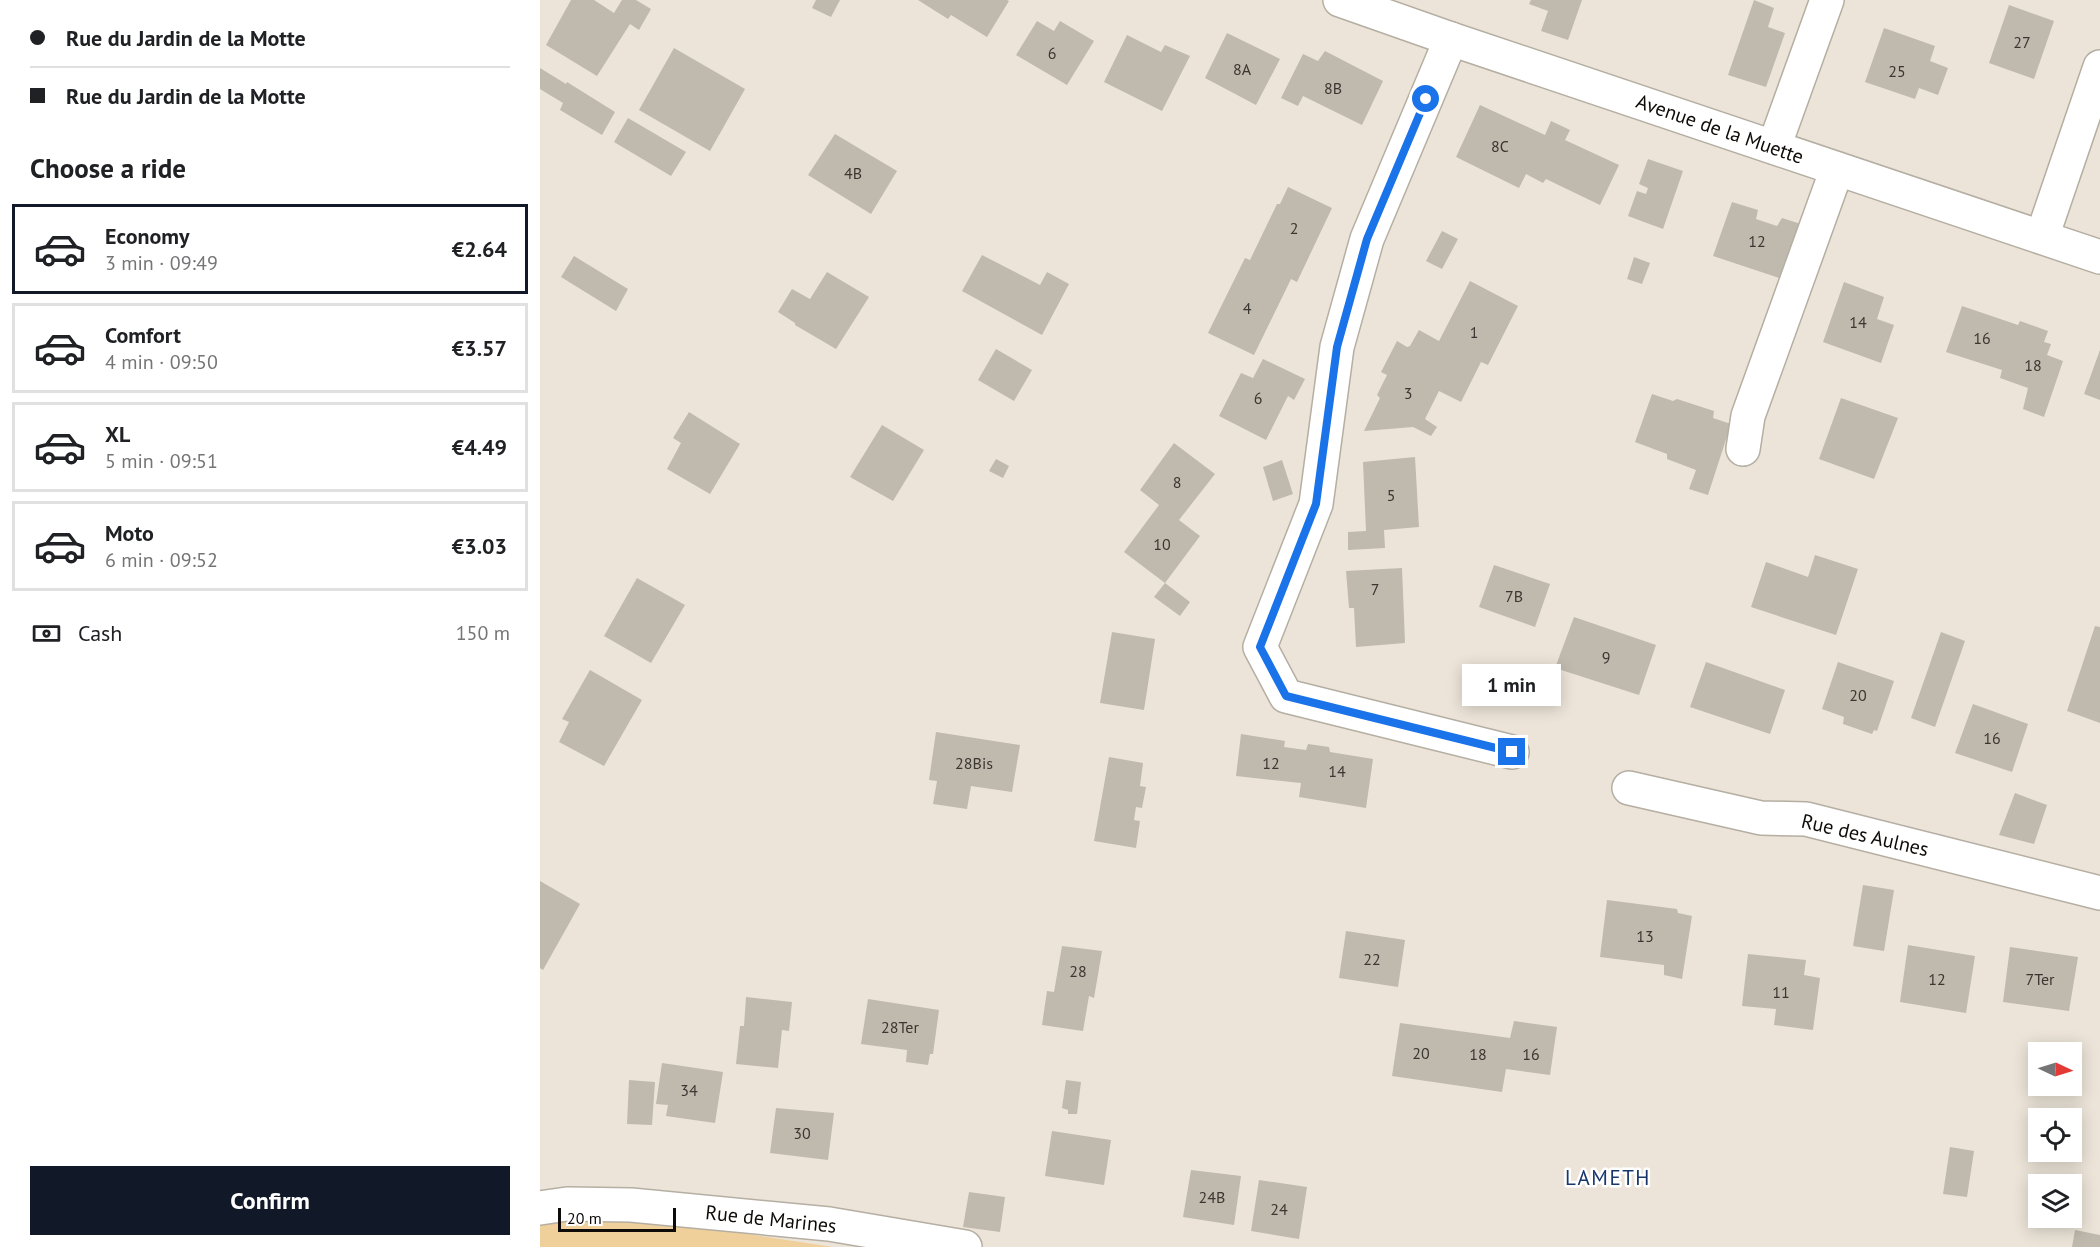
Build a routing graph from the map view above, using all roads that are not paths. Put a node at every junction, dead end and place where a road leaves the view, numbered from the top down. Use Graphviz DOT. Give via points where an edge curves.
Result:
graph roads {
  1 [pos="1340,0"];
  2 [pos="1827,0"];
  3 [pos="1451,39"];
  4 [pos="2100,67"];
  5 [pos="1774,147"];
  6 [pos="1837,169"];
  7 [pos="2042,237"];
  8 [pos="2100,257"];
  9 [pos="1743,449"];
  10 [pos="1512,752"];
  11 [pos="1629,788"];
  12 [pos="2100,893"];
  13 [pos="540,1208"];
  14 [pos="965,1247"];
  1 -- 3 [label="street, Avenue de la Muette"];
  2 -- 5 [label="street"];
  3 -- 5 [label="street, Avenue de la Muette"];
  3 -- 10 [label="street" via="1367,239 1337,347 1316,504 1260,647 1286,696"];
  4 -- 7 [label="street"];
  5 -- 6 [label="street, Avenue de la Muette"];
  6 -- 7 [label="street, Avenue de la Muette"];
  6 -- 9 [label="street" via="1748,416"];
  7 -- 8 [label="street, Avenue de la Muette"];
  11 -- 12 [label="street, Rue des Aulnes" via="1761,818 1806,819"];
  13 -- 14 [label="street, Rue de Marines" via="567,1204 642,1206 829,1224"];
}
